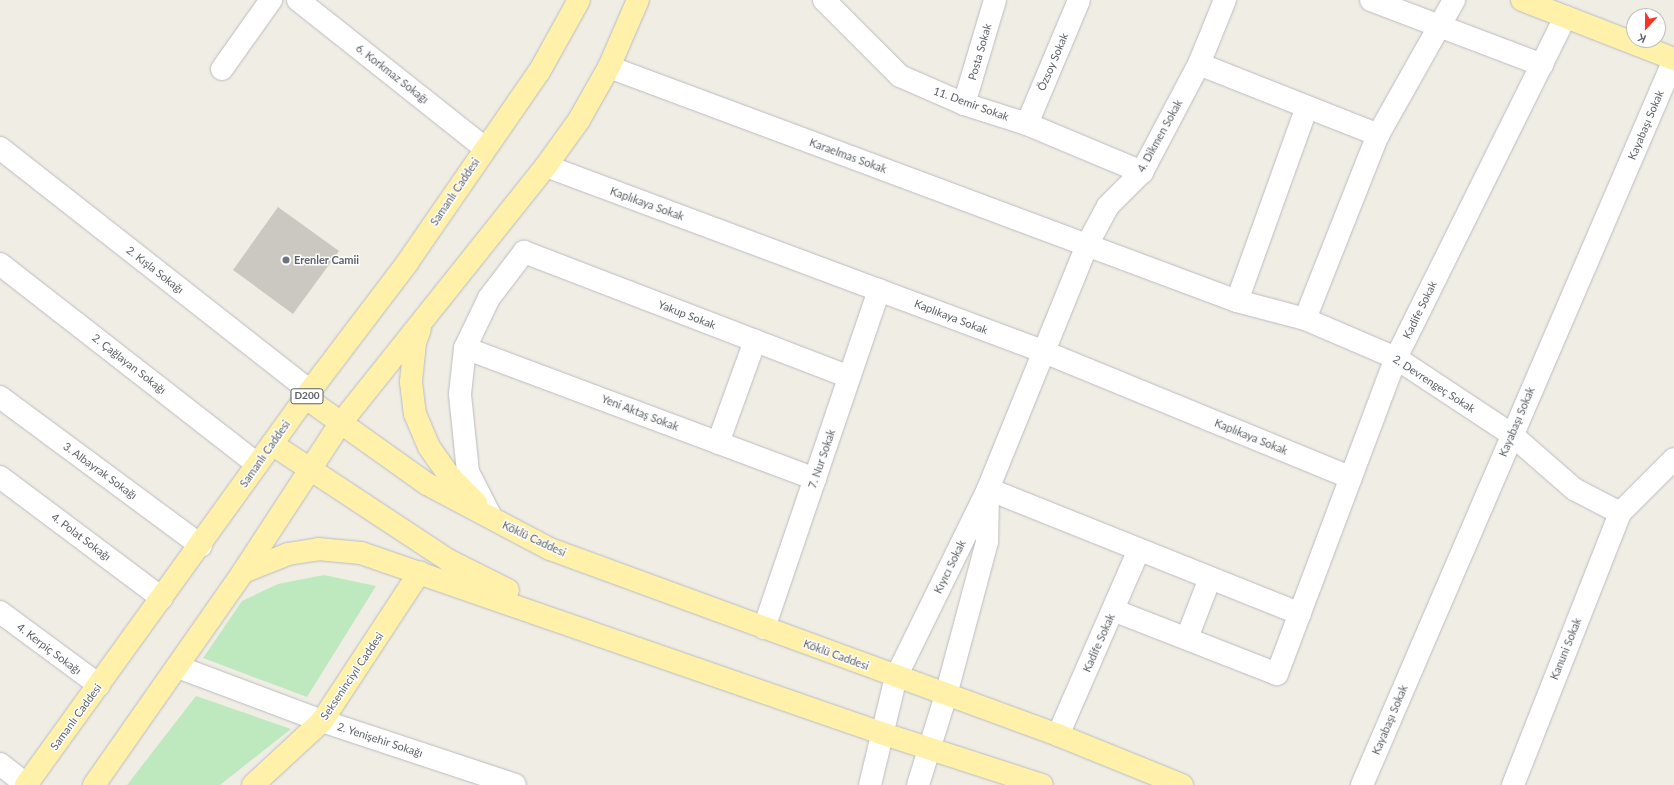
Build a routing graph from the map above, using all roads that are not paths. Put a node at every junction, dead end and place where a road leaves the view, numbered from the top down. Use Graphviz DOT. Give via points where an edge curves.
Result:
graph roads {
  1 [pos="271,0"];
  2 [pos="298,0"];
  3 [pos="579,0"];
  4 [pos="638,0"];
  5 [pos="824,0"];
  6 [pos="995,0"];
  7 [pos="1079,0"];
  8 [pos="1225,0"];
  9 [pos="1371,0"];
  10 [pos="1454,0"];
  11 [pos="1522,0"];
  12 [pos="1565,17"];
  13 [pos="1441,27"];
  14 [pos="1674,60"];
  15 [pos="1199,64"];
  16 [pos="1542,65"];
  17 [pos="609,66"];
  18 [pos="222,69"];
  19 [pos="964,104"];
  20 [pos="1307,107"];
  21 [pos="1027,124"];
  22 [pos="1378,136"];
  23 [pos="0,148"];
  24 [pos="485,148"];
  25 [pos="546,166"];
  26 [pos="1142,172"];
  27 [pos="1087,244"];
  28 [pos="0,264"];
  29 [pos="879,290"];
  30 [pos="1237,301"];
  31 [pos="1304,319"];
  32 [pos="424,320"];
  33 [pos="755,341"];
  34 [pos="465,348"];
  35 [pos="1042,351"];
  36 [pos="1396,358"];
  37 [pos="850,377"];
  38 [pos="308,394"];
  39 [pos="0,397"];
  40 [pos="340,424"];
  41 [pos="1512,434"];
  42 [pos="718,443"];
  43 [pos="272,444"];
  44 [pos="1674,459"];
  45 [pos="257,464"];
  46 [pos="310,470"];
  47 [pos="0,477"];
  48 [pos="1351,478"];
  49 [pos="815,479"];
  50 [pos="988,489"];
  51 [pos="1620,512"];
  52 [pos="493,519"];
  53 [pos="201,546"];
  54 [pos="1138,550"];
  55 [pos="243,572"];
  56 [pos="420,572"];
  57 [pos="1210,578"];
  58 [pos="162,598"];
  59 [pos="1113,610"];
  60 [pos="0,612"];
  61 [pos="1300,614"];
  62 [pos="764,628"];
  63 [pos="590,631"];
  64 [pos="1187,638"];
  65 [pos="178,667"];
  66 [pos="896,677"];
  67 [pos="99,685"];
  68 [pos="946,695"];
  69 [pos="322,721"];
  70 [pos="881,733"];
  71 [pos="1058,735"];
  72 [pos="930,749"];
  73 [pos="0,764"];
  74 [pos="26,785"];
  75 [pos="94,785"];
  76 [pos="253,785"];
  77 [pos="515,785"];
  78 [pos="870,785"];
  79 [pos="918,785"];
  80 [pos="1011,785"];
  81 [pos="1041,785"];
  82 [pos="1182,785"];
  83 [pos="1362,785"];
  84 [pos="1513,785"];
  1 -- 18 [label="street"];
  2 -- 24 [label="street, 6. Korkmaz Sokağı"];
  3 -- 24 [label="main road, Samanlı Caddesi / D200" via="539,72"];
  4 -- 17 [label="main road"];
  5 -- 19 [label="street, 11. Demir Sokak" via="900,76"];
  6 -- 19 [label="street, Posta Sokak"];
  7 -- 21 [label="street, Özsoy Sokak"];
  8 -- 15 [label="street, 4. Dikmen Sokak"];
  9 -- 13 [label="street"];
  10 -- 13 [label="street"];
  11 -- 12 [label="main road"];
  12 -- 14 [label="main road"];
  12 -- 16 [label="street, Kadife Sokak"];
  13 -- 16 [label="street"];
  13 -- 22 [label="street"];
  14 -- 41 [label="street, Kayabaşı Sokak"];
  15 -- 20 [label="street"];
  15 -- 26 [label="street, 4. Dikmen Sokak"];
  16 -- 36 [label="street, Kadife Sokak"];
  17 -- 25 [label="main road" via="579,120"];
  17 -- 27 [label="street, Karaelmas Sokak"];
  19 -- 21 [label="street, 11. Demir Sokak"];
  20 -- 22 [label="street"];
  20 -- 30 [label="street"];
  21 -- 26 [label="street, 11. Demir Sokak"];
  22 -- 31 [label="street"];
  23 -- 38 [label="street, 2. Kışla Sokağı"];
  24 -- 38 [label="main road, Samanlı Caddesi / D200" via="407,263"];
  25 -- 29 [label="street, Kaplıkaya Sokak"];
  25 -- 32 [label="main road"];
  26 -- 27 [label="street, 4. Dikmen Sokak" via="1108,206"];
  27 -- 30 [label="street, 2. Devrengeç Sokak"];
  27 -- 35 [label="street, 4. Dikmen Sokak"];
  28 -- 45 [label="street, 2. Çağlayan Sokağı"];
  29 -- 35 [label="street, Kaplıkaya Sokak"];
  29 -- 37 [label="street, 7. Nur Sokak"];
  30 -- 31 [label="street, 2. Devrengeç Sokak"];
  31 -- 36 [label="street, 2. Devrengeç Sokak"];
  32 -- 40 [label="main road"];
  32 -- 52 [label="main road" via="415,343 411,382 415,414 428,447 450,477"];
  33 -- 34 [label="street, Yakup Sokak" via="524,252 489,298"];
  33 -- 37 [label="street, Yakup Sokak"];
  33 -- 42 [label="street"];
  34 -- 42 [label="street, Yeni Aktaş Sokak"];
  34 -- 52 [label="street" via="460,394 468,472"];
  35 -- 48 [label="street, Kaplıkaya Sokak"];
  35 -- 50 [label="street, Kıyıcı Sokak"];
  36 -- 41 [label="street, 2. Devrengeç Sokak"];
  36 -- 48 [label="street, Kadife Sokak"];
  37 -- 49 [label="street, 7. Nur Sokak"];
  38 -- 40 [label="main road, Köklü Caddesi"];
  38 -- 43 [label="main road, Samanlı Caddesi / D200"];
  39 -- 53 [label="street, 3. Albayrak Sokağı"];
  40 -- 46 [label="main road"];
  40 -- 52 [label="main road, Köklü Caddesi" via="427,484"];
  41 -- 51 [label="street, 2. Devrengeç Sokak" via="1574,489"];
  41 -- 83 [label="street, Kayabaşı Sokak"];
  42 -- 49 [label="street, Yeni Aktaş Sokak"];
  43 -- 45 [label="main road, Samanlı Caddesi / D200"];
  43 -- 46 [label="main road"];
  44 -- 51 [label="street"];
  45 -- 53 [label="main road, Samanlı Caddesi / D200"];
  46 -- 55 [label="main road"];
  46 -- 63 [label="main road" via="448,560"];
  47 -- 58 [label="street, 4. Polat Sokağı"];
  48 -- 61 [label="street, Kadife Sokak"];
  49 -- 62 [label="street, 7. Nur Sokak"];
  50 -- 54 [label="street"];
  50 -- 66 [label="street, Kıyıcı Sokak"];
  50 -- 68 [label="street" via="987,542"];
  51 -- 84 [label="street, Kanuni Sokak"];
  52 -- 62 [label="main road, Köklü Caddesi" via="550,549"];
  53 -- 58 [label="main road, Samanlı Caddesi / D200"];
  54 -- 57 [label="street"];
  54 -- 59 [label="street, Kadife Sokak"];
  55 -- 56 [label="main road" via="288,554 318,549 361,553"];
  55 -- 65 [label="main road"];
  56 -- 63 [label="main road"];
  56 -- 69 [label="main road, Sekseninciyıl Caddesi"];
  57 -- 61 [label="street"];
  57 -- 64 [label="street"];
  58 -- 67 [label="main road, Samanlı Caddesi / D200"];
  59 -- 64 [label="street"];
  59 -- 71 [label="street, Kadife Sokak"];
  60 -- 67 [label="street, 4. Kerpiç Sokağı"];
  61 -- 64 [label="street, Kadife Sokak" via="1277,674"];
  62 -- 66 [label="main road, Köklü Caddesi"];
  63 -- 70 [label="main road"];
  65 -- 69 [label="street, 2. Yenişehir Sokağı"];
  65 -- 75 [label="main road"];
  66 -- 68 [label="main road, Köklü Caddesi"];
  66 -- 70 [label="street, Kıyıcı Sokak"];
  67 -- 74 [label="main road, Samanlı Caddesi / D200"];
  68 -- 71 [label="main road, Köklü Caddesi"];
  68 -- 72 [label="street"];
  69 -- 76 [label="main road, Sekseninciyıl Caddesi"];
  69 -- 77 [label="street, 2. Yenişehir Sokağı"];
  70 -- 72 [label="main road"];
  70 -- 78 [label="street, Kıyıcı Sokak"];
  71 -- 82 [label="main road, Köklü Caddesi"];
  72 -- 79 [label="street"];
  72 -- 81 [label="main road"];
  73 -- 74 [label="street"];
  80 -- 81 [label="street"];
}
